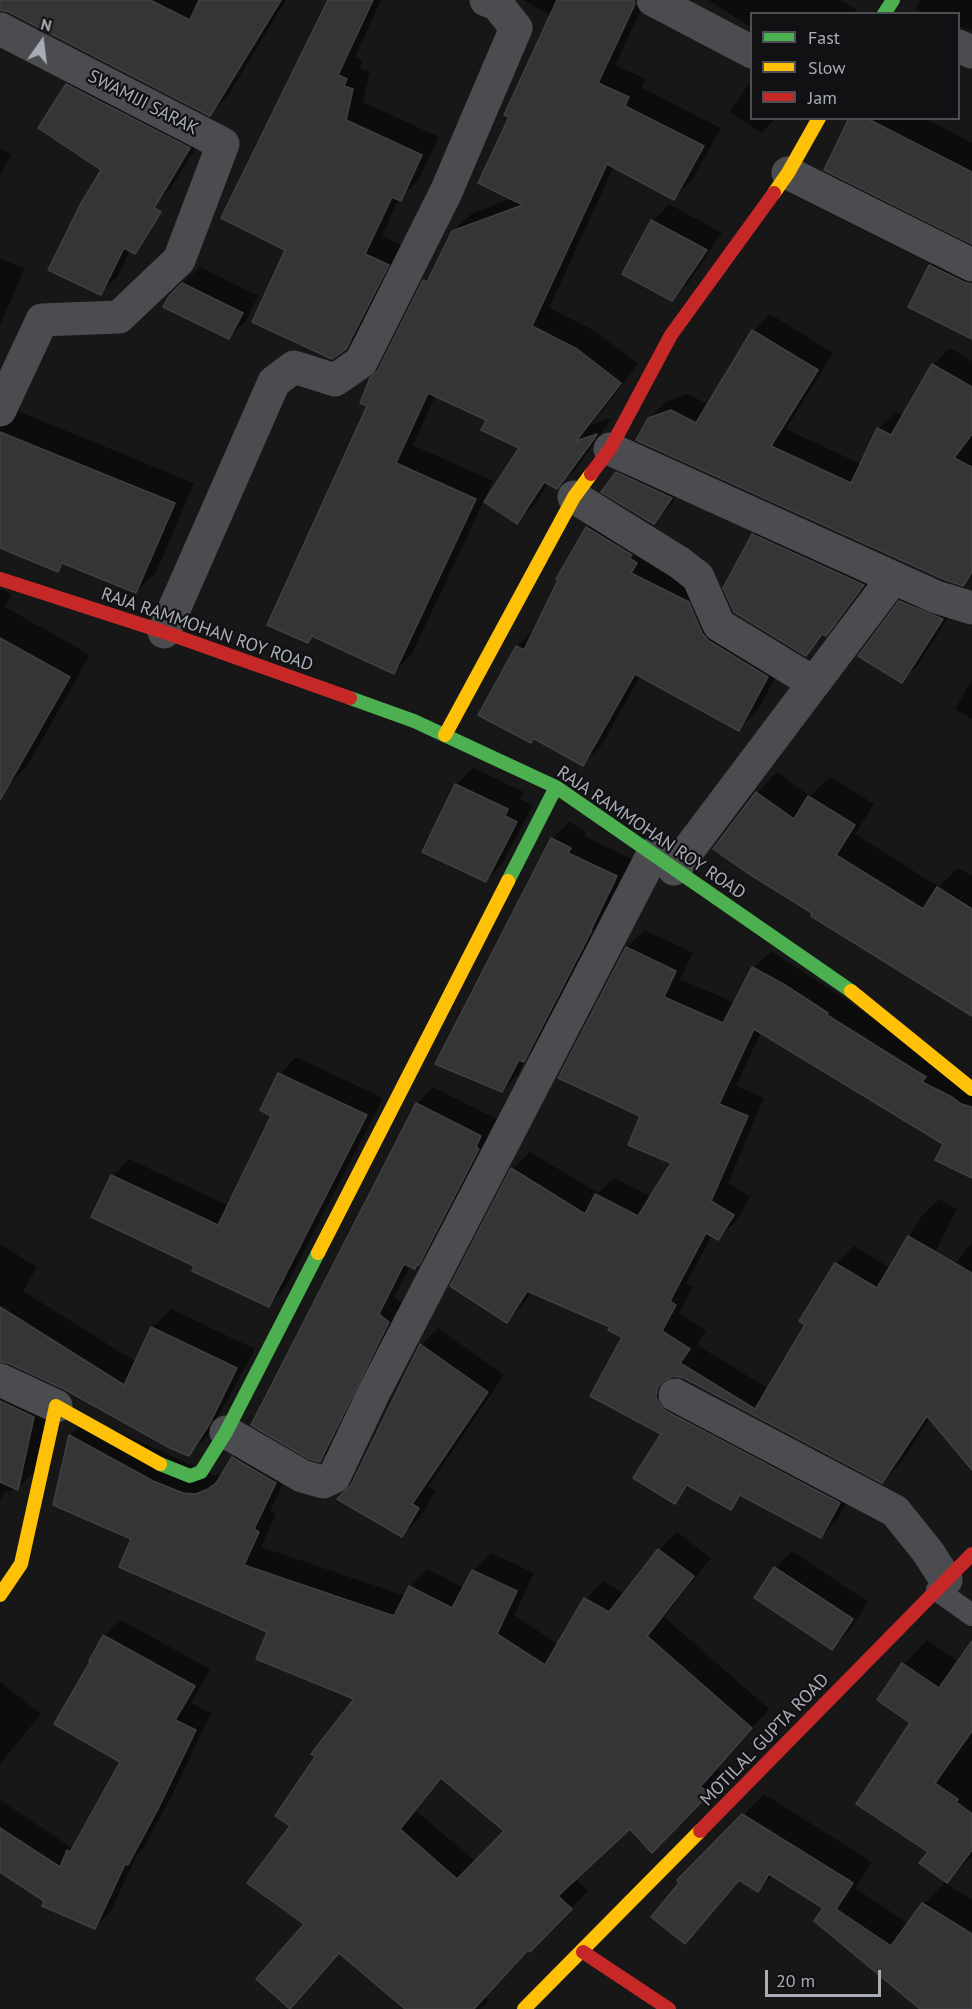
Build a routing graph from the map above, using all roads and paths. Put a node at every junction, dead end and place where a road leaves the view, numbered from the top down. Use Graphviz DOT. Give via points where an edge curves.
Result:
graph roads {
  1 [pos="486,0"];
  2 [pos="653,0"];
  3 [pos="0,28"];
  4 [pos="750,51"];
  5 [pos="818,120"];
  6 [pos="788,173"];
  7 [pos="972,265"];
  8 [pos="0,410"];
  9 [pos="610,448"];
  10 [pos="574,497"];
  11 [pos="893,578"];
  12 [pos="0,579"];
  13 [pos="972,608"];
  14 [pos="164,632"];
  15 [pos="814,683"];
  16 [pos="445,735"];
  17 [pos="556,788"];
  18 [pos="663,862"];
  19 [pos="972,1089"];
  20 [pos="0,1380"];
  21 [pos="675,1395"];
  22 [pos="56,1407"];
  23 [pos="226,1432"];
  24 [pos="972,1554"];
  25 [pos="941,1585"];
  26 [pos="0,1595"];
  27 [pos="972,1615"];
  28 [pos="583,1952"];
  29 [pos="524,2009"];
  30 [pos="669,2009"];
  1 -- 14 [label="street" via="497,4 516,28 446,192 361,362 335,381 294,367 273,382"];
  2 -- 4 [label="street"];
  3 -- 8 [label="street, SWAMIJI SARAK" via="223,144 178,260 119,317 42,320"];
  5 -- 6 [label="street"];
  6 -- 7 [label="street"];
  6 -- 9 [label="street" via="671,335"];
  9 -- 10 [label="street"];
  9 -- 11 [label="street"];
  10 -- 15 [label="street" via="680,563 698,577 719,625"];
  10 -- 16 [label="street"];
  11 -- 13 [label="street"];
  11 -- 15 [label="street"];
  12 -- 14 [label="street, RAJA RAMMOHAN ROY ROAD"];
  14 -- 16 [label="street, RAJA RAMMOHAN ROY ROAD"];
  15 -- 18 [label="street"];
  16 -- 17 [label="street, RAJA RAMMOHAN ROY ROAD"];
  17 -- 18 [label="street, RAJA RAMMOHAN ROY ROAD"];
  17 -- 23 [label="street"];
  18 -- 19 [label="street, RAJA RAMMOHAN ROY ROAD" via="852,992"];
  18 -- 23 [label="street" via="385,1371 334,1477 323,1482 302,1476"];
  20 -- 22 [label="street"];
  21 -- 25 [label="street" via="895,1511 928,1552"];
  22 -- 23 [label="street" via="162,1465 190,1476 201,1472"];
  22 -- 26 [label="street" via="21,1564"];
  24 -- 25 [label="street, MOTILAL GUPTA ROAD"];
  25 -- 27 [label="lane"];
  25 -- 28 [label="street, MOTILAL GUPTA ROAD"];
  28 -- 29 [label="street, MOTILAL GUPTA ROAD"];
  28 -- 30 [label="street"];
}
